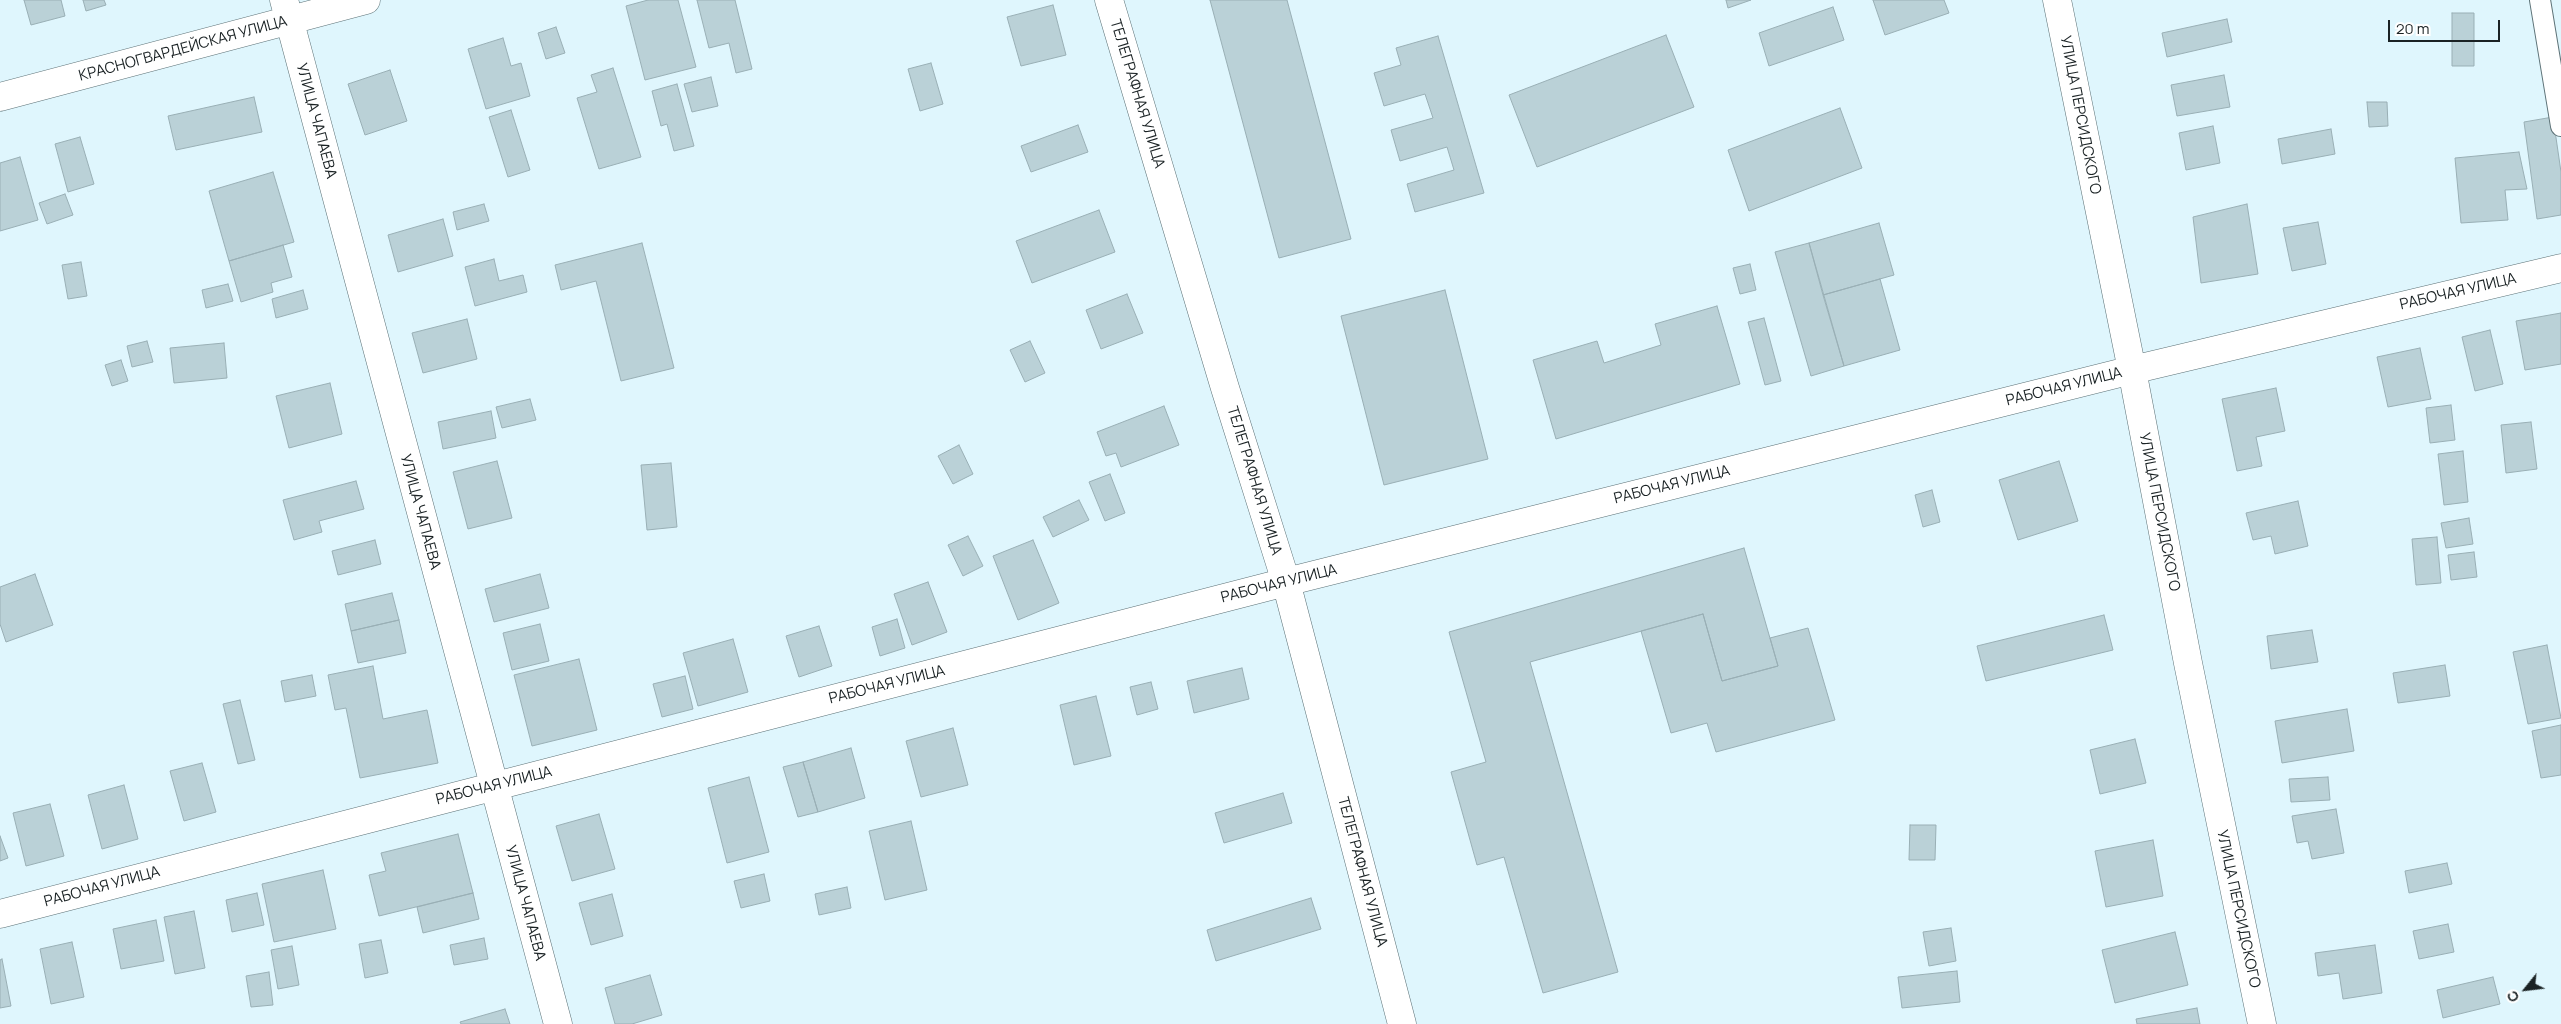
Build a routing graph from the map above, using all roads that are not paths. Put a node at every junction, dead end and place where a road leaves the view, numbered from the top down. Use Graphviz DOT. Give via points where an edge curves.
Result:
graph roads {
  1 [pos="366,0"];
  2 [pos="1109,0"];
  3 [pos="2057,0"];
  4 [pos="2540,0"];
  5 [pos="286,10"];
  6 [pos="0,97"];
  7 [pos="2561,126"];
  8 [pos="2561,268"];
  9 [pos="2132,370"];
  10 [pos="1286,582"];
  11 [pos="493,786"];
  12 [pos="0,914"];
  13 [pos="558,1024"];
  14 [pos="1402,1024"];
  15 [pos="2262,1024"];
  1 -- 5 [label="street, КРАСНОГВАРДЕЙСКАЯ УЛИЦА"];
  2 -- 10 [label="street, ТЕЛЕГРАФНАЯ УЛИЦА"];
  3 -- 9 [label="street, УЛИЦА ПЕРСИДСКОГО"];
  4 -- 7 [label="lane"];
  5 -- 6 [label="street, КРАСНОГВАРДЕЙСКАЯ УЛИЦА"];
  5 -- 11 [label="street, УЛИЦА ЧАПАЕВА"];
  8 -- 9 [label="street, РАБОЧАЯ УЛИЦА"];
  9 -- 10 [label="street, РАБОЧАЯ УЛИЦА"];
  9 -- 15 [label="street, УЛИЦА ПЕРСИДСКОГО"];
  10 -- 11 [label="street, РАБОЧАЯ УЛИЦА"];
  10 -- 14 [label="street, ТЕЛЕГРАФНАЯ УЛИЦА"];
  11 -- 12 [label="street, РАБОЧАЯ УЛИЦА"];
  11 -- 13 [label="street, УЛИЦА ЧАПАЕВА"];
}
